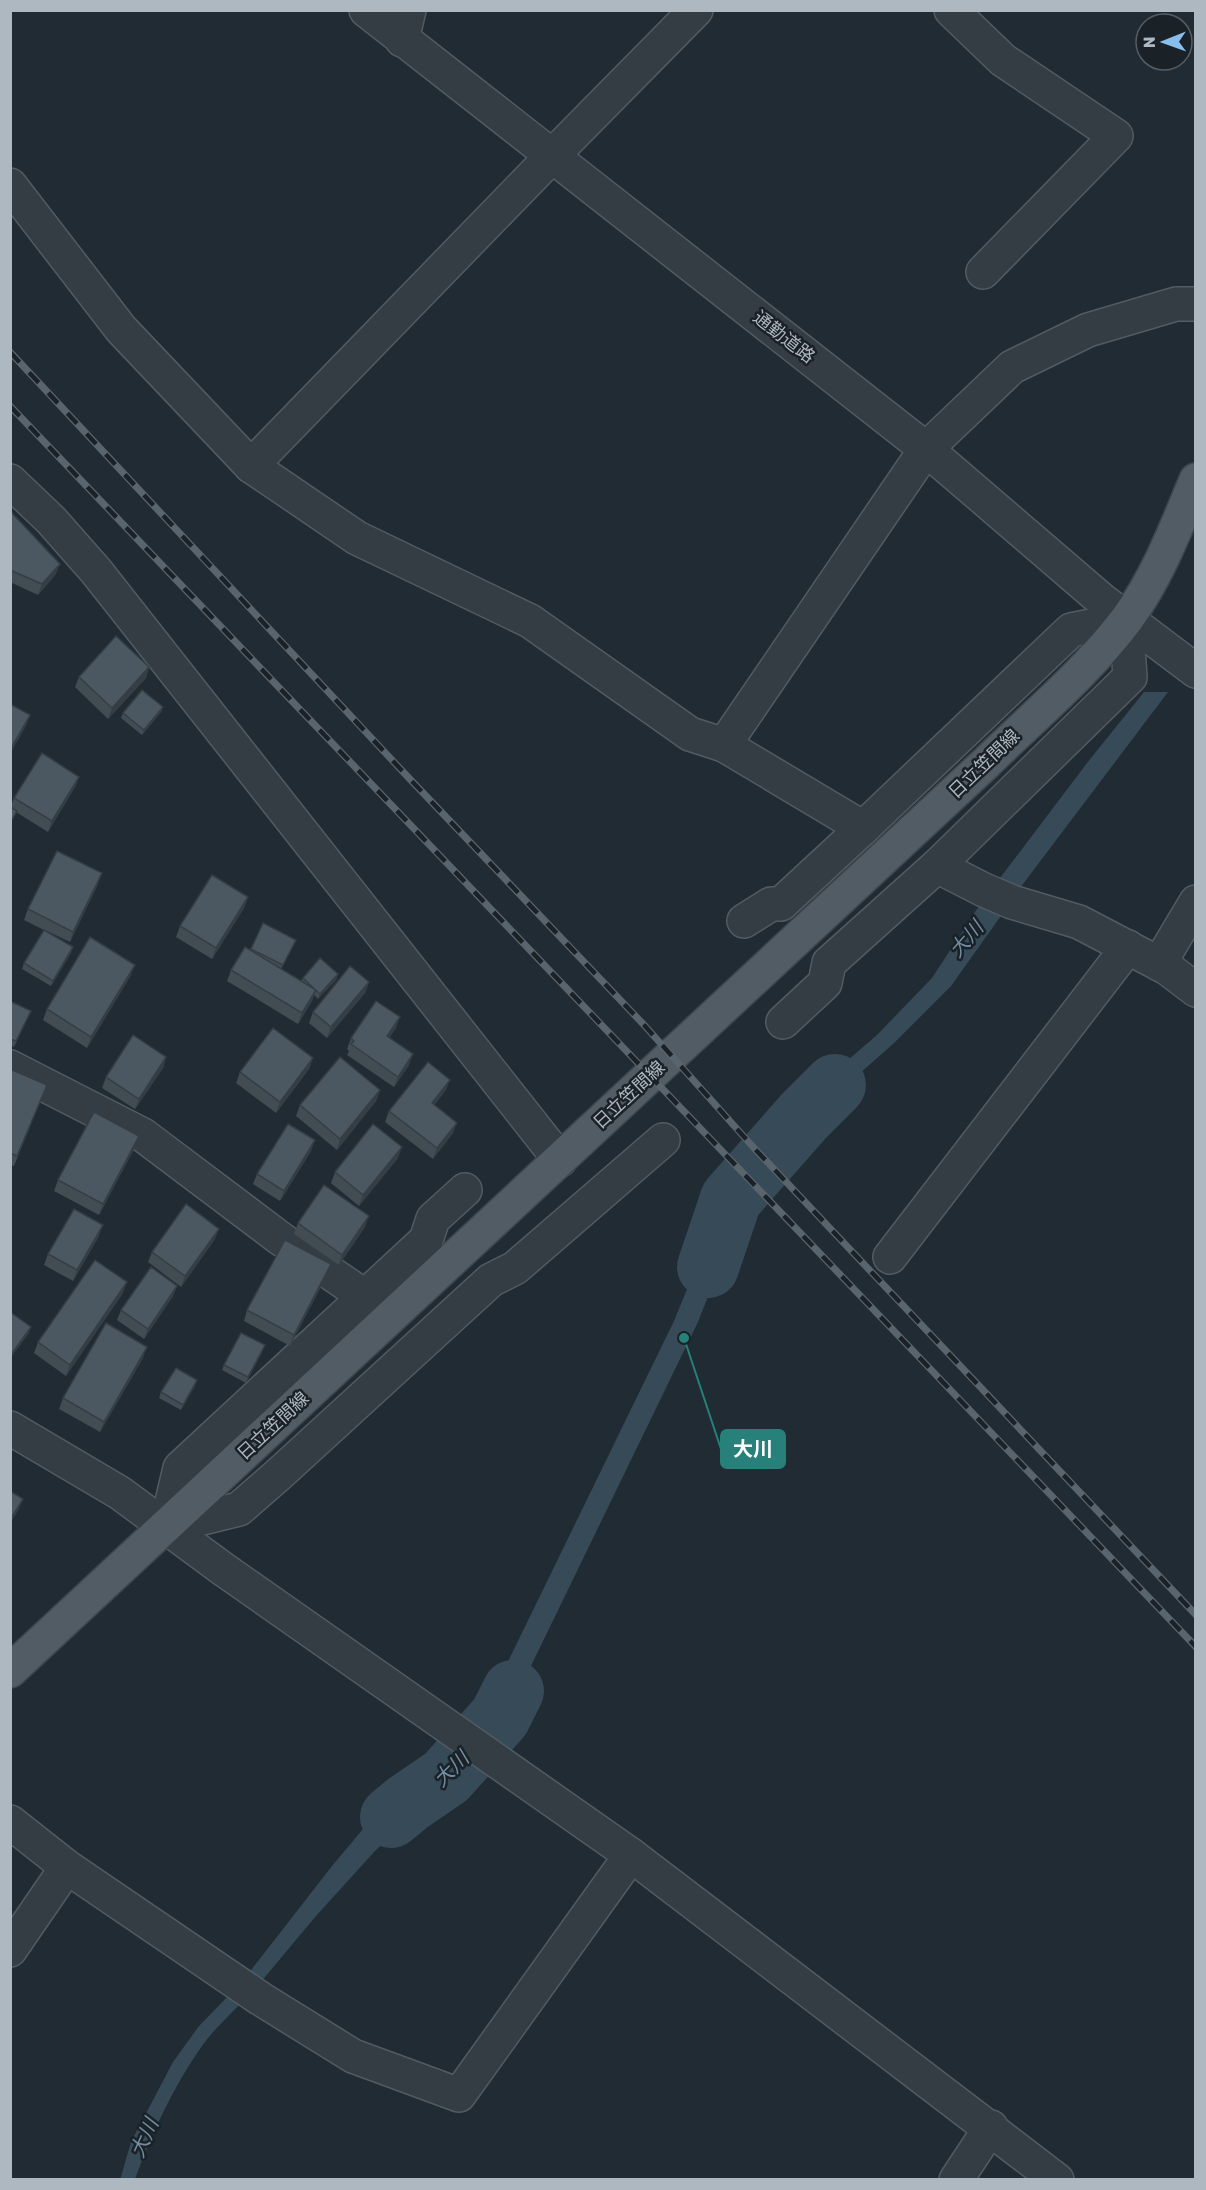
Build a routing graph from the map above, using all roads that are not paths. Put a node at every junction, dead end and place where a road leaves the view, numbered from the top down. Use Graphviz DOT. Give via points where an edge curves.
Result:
graph roads {
  1 [pos="366,10"];
  2 [pos="696,10"];
  3 [pos="951,10"];
  4 [pos="406,25"];
  5 [pos="553,155"];
  6 [pos="10,186"];
  7 [pos="983,272"];
  8 [pos="1196,304"];
  9 [pos="926,449"];
  10 [pos="251,466"];
  11 [pos="1196,480"];
  12 [pos="10,481"];
  13 [pos="1126,619"];
  14 [pos="1196,670"];
  15 [pos="724,745"];
  16 [pos="863,828"];
  17 [pos="937,866"];
  18 [pos="1196,902"];
  19 [pos="744,921"];
  20 [pos="1128,947"];
  21 [pos="1159,964"];
  22 [pos="1196,990"];
  23 [pos="783,1022"];
  24 [pos="10,1067"];
  25 [pos="663,1140"];
  26 [pos="560,1160"];
  27 [pos="465,1190"];
  28 [pos="890,1257"];
  29 [pos="364,1296"];
  30 [pos="10,1428"];
  31 [pos="166,1527"];
  32 [pos="10,1671"];
  33 [pos="10,1822"];
  34 [pos="631,1855"];
  35 [pos="68,1867"];
  36 [pos="10,1950"];
  37 [pos="991,2127"];
  38 [pos="956,2180"];
  39 [pos="1057,2180"];
  1 -- 4 [label="street, 通勤道路"];
  2 -- 5 [label="street"];
  3 -- 7 [label="street" via="1003,60 1116,136"];
  4 -- 5 [label="street, 通勤道路"];
  5 -- 9 [label="street, 通勤道路"];
  5 -- 10 [label="street"];
  6 -- 10 [label="street" via="121,329"];
  8 -- 9 [label="street" via="1176,304 1088,330 1012,367"];
  9 -- 13 [label="street, 通勤道路"];
  9 -- 15 [label="street"];
  10 -- 15 [label="street" via="357,538 530,621 690,734"];
  11 -- 13 [label="main road, 日立笠間線" via="1162,560"];
  12 -- 26 [label="street" via="96,571"];
  13 -- 14 [label="street, 通勤道路"];
  13 -- 16 [label="street" via="1071,630"];
  13 -- 17 [label="street" via="1130,677"];
  13 -- 26 [label="main road, 日立笠間線" via="1087,665 987,762"];
  15 -- 16 [label="street"];
  16 -- 19 [label="street" via="781,904 771,904"];
  17 -- 20 [label="street" via="998,896 1079,922"];
  17 -- 23 [label="street" via="829,963 825,983"];
  18 -- 21 [label="street"];
  20 -- 21 [label="street"];
  20 -- 28 [label="street"];
  21 -- 22 [label="street"];
  24 -- 29 [label="street" via="143,1135"];
  25 -- 31 [label="street" via="515,1268 491,1280 239,1509"];
  26 -- 31 [label="main road, 日立笠間線"];
  27 -- 29 [label="street" via="433,1219 426,1240"];
  29 -- 31 [label="street" via="180,1468"];
  30 -- 31 [label="street" via="94,1476"];
  31 -- 32 [label="main road, 日立笠間線"];
  31 -- 34 [label="street"];
  33 -- 35 [label="street"];
  34 -- 35 [label="street" via="459,2095 354,2056 261,1999"];
  34 -- 37 [label="street"];
  35 -- 36 [label="street"];
  37 -- 38 [label="street"];
  37 -- 39 [label="street"];
}
